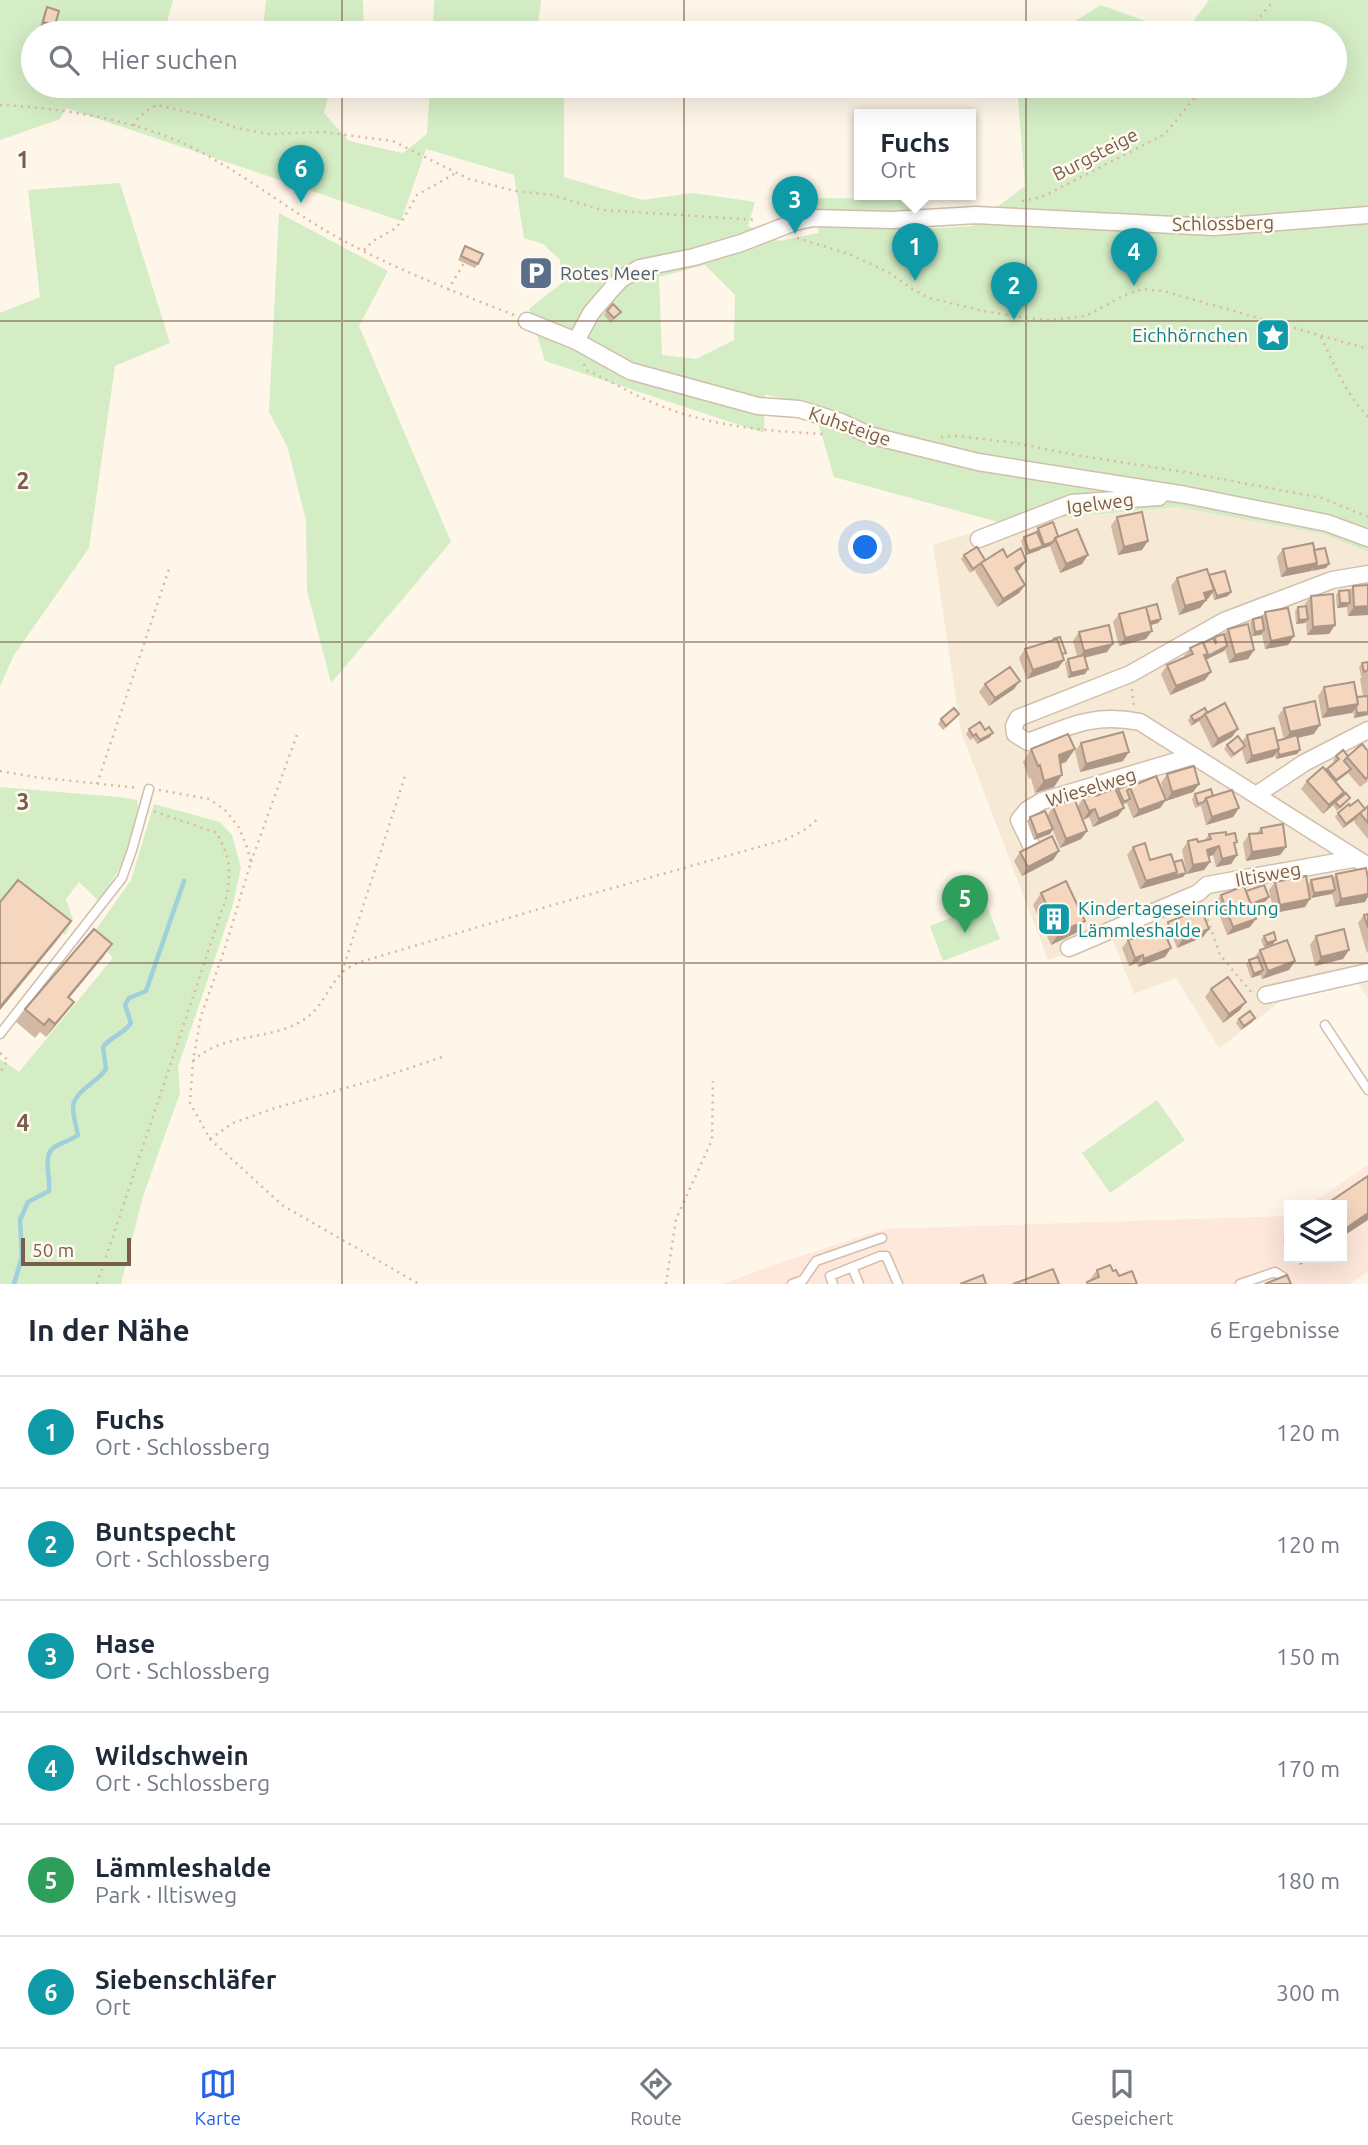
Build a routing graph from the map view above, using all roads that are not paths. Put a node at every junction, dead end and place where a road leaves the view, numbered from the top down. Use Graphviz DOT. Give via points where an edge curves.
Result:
graph roads {
  1 [pos="1368,215"];
  2 [pos="527,321"];
  3 [pos="576,341"];
  4 [pos="1186,495"];
  5 [pos="1368,538"];
  6 [pos="979,539"];
  7 [pos="1368,573"];
  8 [pos="1368,730"];
  9 [pos="1193,756"];
  10 [pos="149,789"];
  11 [pos="1256,795"];
  12 [pos="1031,845"];
  13 [pos="1361,862"];
  14 [pos="1069,947"];
  15 [pos="1368,972"];
  16 [pos="1266,995"];
  17 [pos="1325,1025"];
  18 [pos="0,1034"];
  19 [pos="1368,1090"];
  20 [pos="882,1238"];
  21 [pos="852,1267"];
  22 [pos="896,1283"];
  23 [pos="793,1284"];
  24 [pos="833,1284"];
  25 [pos="859,1284"];
  26 [pos="1240,1284"];
  27 [pos="1286,1284"];
  1 -- 3 [label="street, Schlossberg" via="1214,227 976,215 813,218 718,250 640,268 610,291"];
  2 -- 3 [label="street, Kuhsteige"];
  3 -- 4 [label="street, Kuhsteige" via="630,372 758,406 799,409 893,442 978,461"];
  4 -- 5 [label="street" via="1327,523"];
  4 -- 6 [label="street, Igelweg" via="1072,503"];
  7 -- 9 [label="street" via="1332,580 1224,621 1130,674 1018,718 1014,726 1016,734 1028,742 1085,720 1135,721"];
  8 -- 11 [label="street" via="1304,763"];
  9 -- 11 [label="street"];
  9 -- 12 [label="street, Wieselweg" via="1042,801 1019,820"];
  10 -- 18 [label="lane" via="122,878"];
  11 -- 13 [label="street"];
  13 -- 14 [label="street, Iltisweg" via="1207,885 1198,893"];
  15 -- 16 [label="street"];
  17 -- 19 [label="lane"];
  20 -- 23 [label="lane" via="816,1261 803,1280"];
  21 -- 22 [label="lane" via="886,1256"];
  21 -- 24 [label="lane" via="830,1276"];
  21 -- 25 [label="lane"];
  26 -- 27 [label="lane" via="1275,1272"];
}
